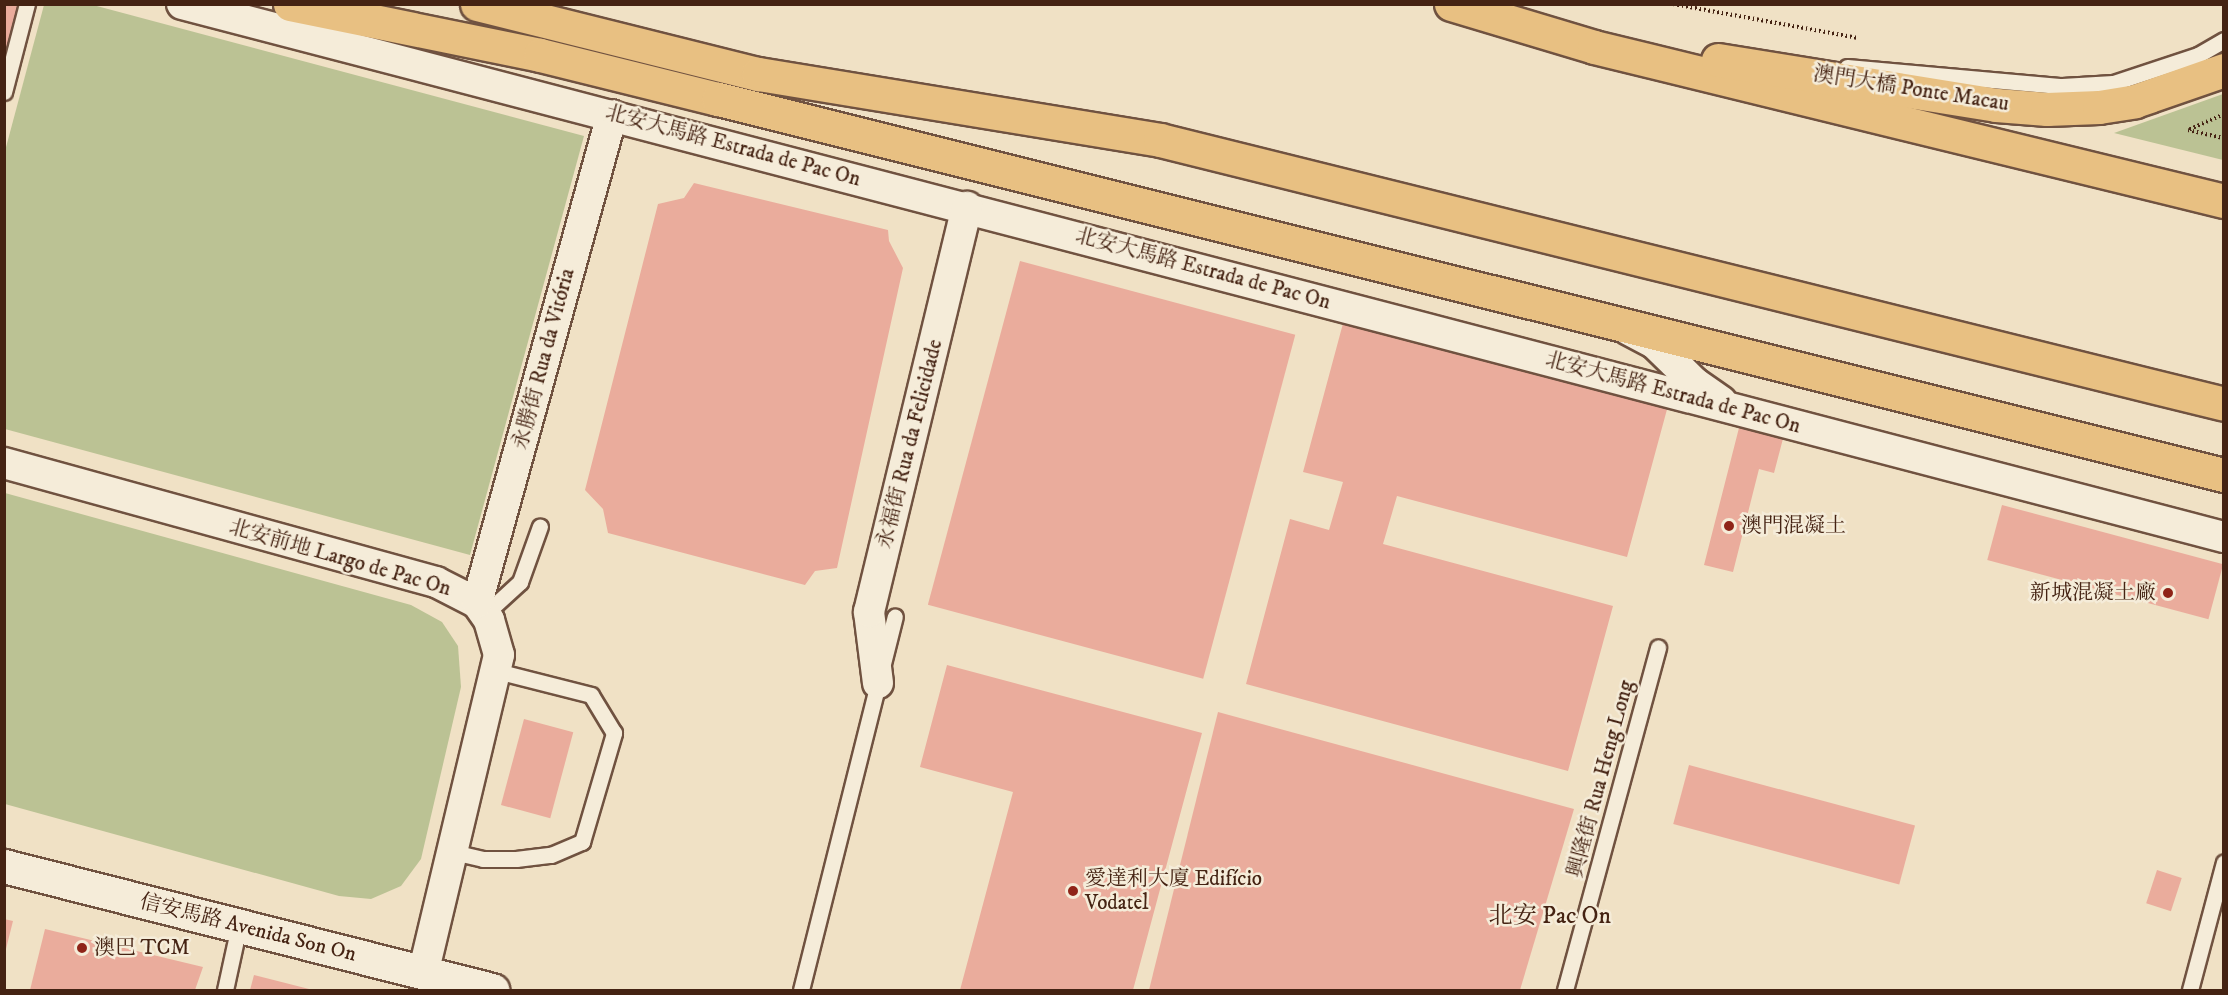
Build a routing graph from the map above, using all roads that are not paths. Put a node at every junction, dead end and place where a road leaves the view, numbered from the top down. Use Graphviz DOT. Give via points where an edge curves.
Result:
graph roads {
  1 [pos="27,4"];
  2 [pos="182,4"];
  3 [pos="290,4"];
  4 [pos="477,4"];
  5 [pos="1451,4"];
  6 [pos="2223,40"];
  7 [pos="1594,47"];
  8 [pos="1766,65"];
  9 [pos="2223,70"];
  10 [pos="4,92"];
  11 [pos="612,115"];
  12 [pos="2223,201"];
  13 [pos="967,207"];
  14 [pos="1605,319"];
  15 [pos="2223,404"];
  16 [pos="1737,410"];
  17 [pos="4,463"];
  18 [pos="2223,475"];
  19 [pos="540,526"];
  20 [pos="2223,537"];
  21 [pos="480,609"];
  22 [pos="895,617"];
  23 [pos="1658,647"];
  24 [pos="497,671"];
  25 [pos="878,683"];
  26 [pos="453,852"];
  27 [pos="2223,862"];
  28 [pos="4,866"];
  29 [pos="239,926"];
  30 [pos="423,973"];
  31 [pos="225,990"];
  32 [pos="492,990"];
  33 [pos="801,990"];
  34 [pos="1565,990"];
  35 [pos="2190,990"];
  1 -- 10 [label="lane"];
  2 -- 11 [label="street, 北安大馬路 Estrada de Pac On"];
  3 -- 14 [label="main road, 北安大馬路 Estrada de Pac On" via="540,55"];
  4 -- 15 [label="main road" via="758,74 1160,140"];
  5 -- 7 [label="main road"];
  6 -- 8 [label="lane" via="2198,55 2113,83 2062,86 1890,68"];
  7 -- 8 [label="main road, 澳門大橋 Ponte Macau"];
  7 -- 12 [label="main road"];
  8 -- 9 [label="main road, 澳門大橋 Ponte Macau" via="1996,105 2047,109 2099,107 2136,100"];
  11 -- 13 [label="street, 北安大馬路 Estrada de Pac On"];
  11 -- 21 [label="street, 永勝街 Rua da Vitória"];
  13 -- 16 [label="street, 北安大馬路 Estrada de Pac On"];
  13 -- 25 [label="street, 永福街 Rua da Felicidade" via="869,612"];
  14 -- 16 [label="street" via="1655,344 1695,383"];
  14 -- 18 [label="main road, 北安大馬路 Estrada de Pac On"];
  16 -- 20 [label="street, 北安大馬路 Estrada de Pac On"];
  17 -- 21 [label="street, 北安前地 Largo de Pac On" via="436,582"];
  19 -- 21 [label="lane" via="520,582"];
  21 -- 24 [label="street" via="497,640"];
  22 -- 25 [label="lane, 永福街 Rua da Felicidade"];
  23 -- 34 [label="lane, 興隆街 Rua Heng Long"];
  24 -- 26 [label="street"];
  24 -- 26 [label="lane" via="591,695 614,733 582,842 551,855 516,859 483,859"];
  25 -- 33 [label="lane, 永福街 Rua da Felicidade"];
  26 -- 30 [label="street"];
  27 -- 35 [label="lane"];
  28 -- 29 [label="main road, 信安馬路 Avenida Son On"];
  29 -- 30 [label="main road, 信安馬路 Avenida Son On"];
  29 -- 31 [label="lane"];
  30 -- 32 [label="main road, 信安馬路 Avenida Son On"];
}
